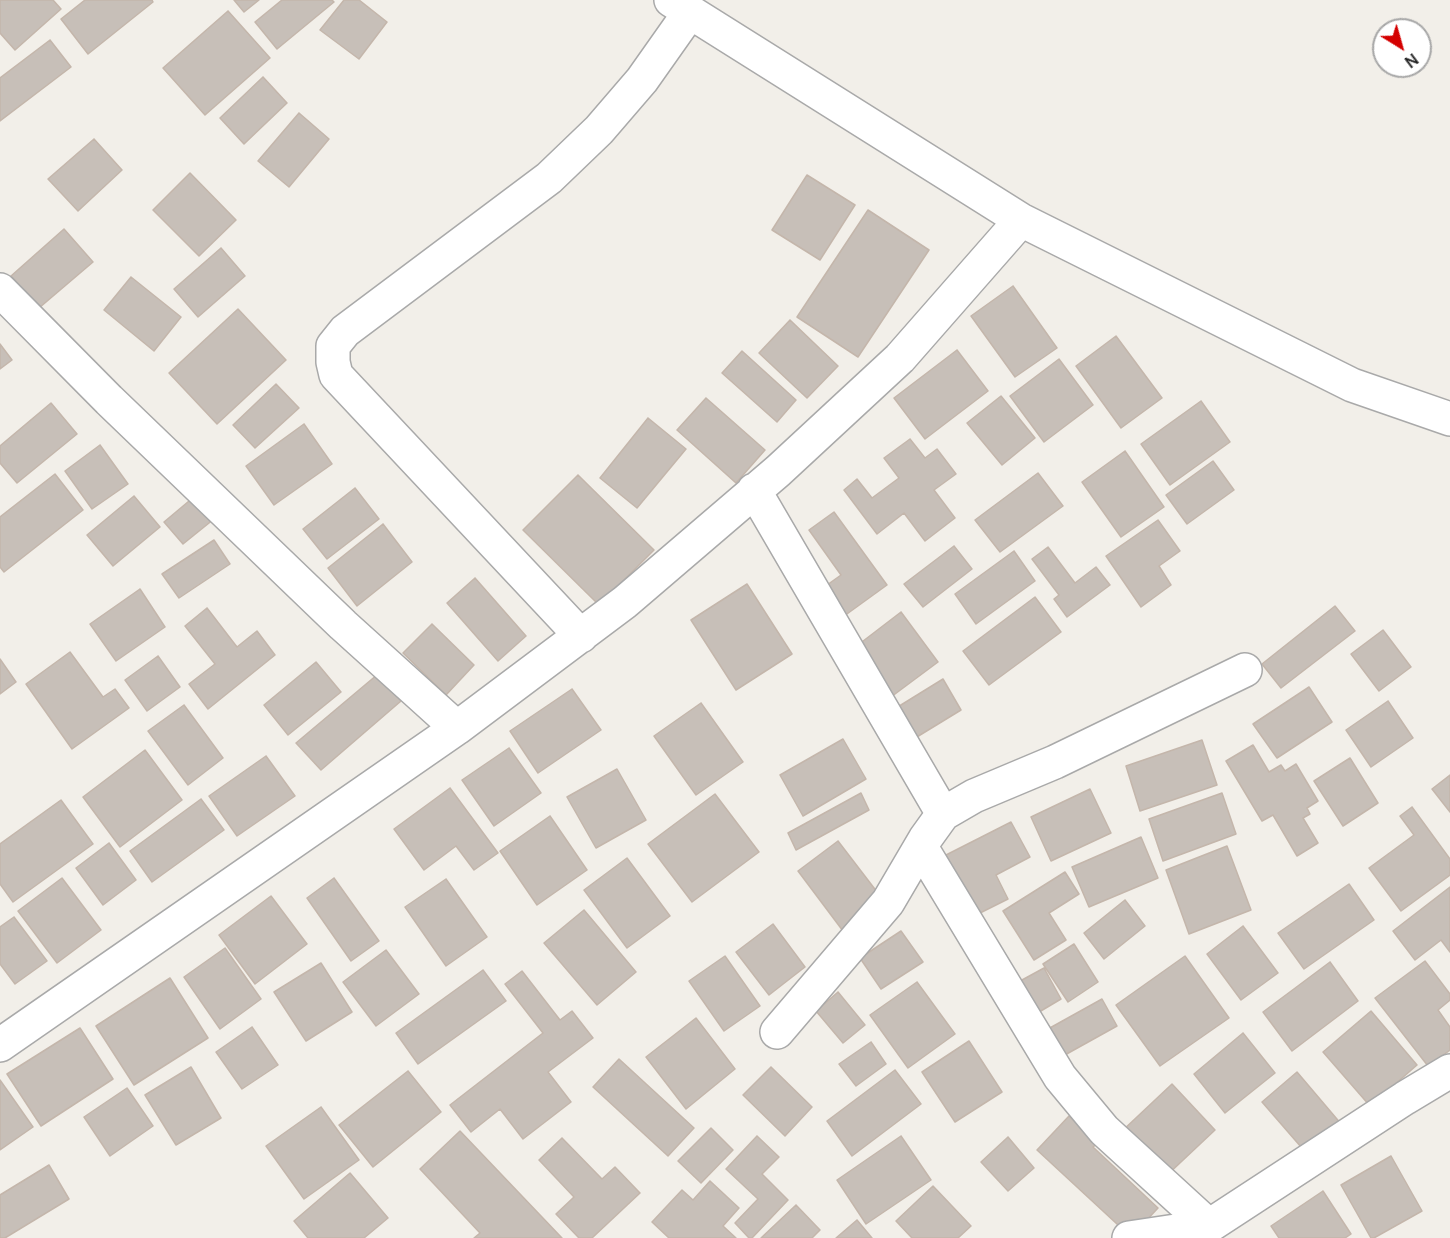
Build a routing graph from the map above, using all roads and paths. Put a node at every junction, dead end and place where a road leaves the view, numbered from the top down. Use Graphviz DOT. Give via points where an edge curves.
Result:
graph roads {
  1 [pos="681,6"];
  2 [pos="1021,220"];
  3 [pos="0,290"];
  4 [pos="1450,419"];
  5 [pos="754,490"];
  6 [pos="581,636"];
  7 [pos="1245,670"];
  8 [pos="457,728"];
  9 [pos="943,814"];
  10 [pos="921,847"];
  11 [pos="777,1032"];
  12 [pos="0,1045"];
  13 [pos="1450,1071"];
  14 [pos="1209,1226"];
  15 [pos="1129,1238"];
  1 -- 2 [label="street"];
  1 -- 6 [label="street" via="642,80 599,130 549,178 345,331 333,346 336,375"];
  2 -- 4 [label="street" via="1352,385"];
  2 -- 5 [label="street" via="900,358"];
  3 -- 8 [label="street" via="343,625"];
  5 -- 6 [label="street" via="625,603"];
  5 -- 9 [label="street"];
  6 -- 8 [label="street"];
  7 -- 9 [label="street"];
  8 -- 12 [label="street"];
  9 -- 10 [label="street"];
  10 -- 11 [label="street" via="888,902"];
  10 -- 14 [label="street" via="1060,1077 1104,1130"];
  13 -- 14 [label="street"];
  14 -- 15 [label="street"];
}
